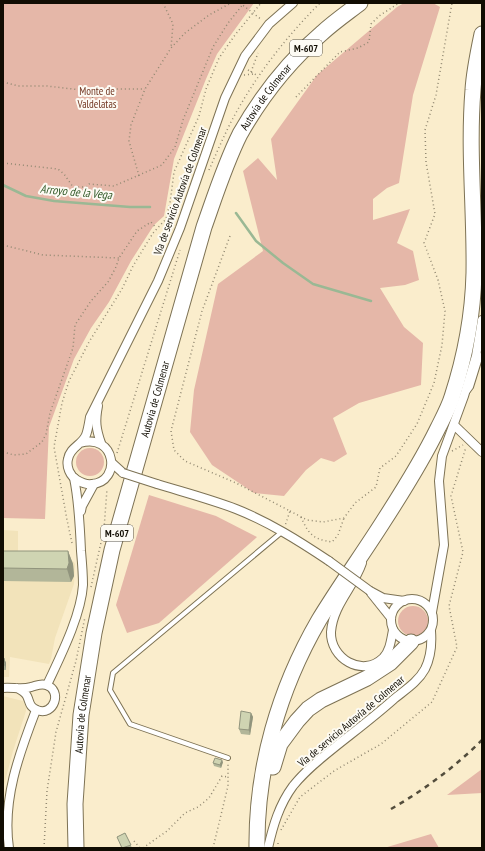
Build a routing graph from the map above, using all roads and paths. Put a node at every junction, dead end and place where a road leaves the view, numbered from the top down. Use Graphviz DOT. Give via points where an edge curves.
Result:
graph roads {
  1 [pos="163,3"];
  2 [pos="231,3"];
  3 [pos="240,3"];
  4 [pos="261,3"];
  5 [pos="293,3"];
  6 [pos="360,3"];
  7 [pos="399,3"];
  8 [pos="452,3"];
  9 [pos="243,4"];
  10 [pos="253,13"];
  11 [pos="269,24"];
  12 [pos="482,34"];
  13 [pos="171,48"];
  14 [pos="241,65"];
  15 [pos="258,76"];
  16 [pos="3,82"];
  17 [pos="145,89"];
  18 [pos="296,97"];
  19 [pos="3,163"];
  20 [pos="139,176"];
  21 [pos="156,228"];
  22 [pos="230,236"];
  23 [pos="3,245"];
  24 [pos="119,258"];
  25 [pos="482,320"];
  26 [pos="100,398"];
  27 [pos="454,425"];
  28 [pos="80,443"];
  29 [pos="101,444"];
  30 [pos="3,452"];
  31 [pos="482,452"];
  32 [pos="112,463"];
  33 [pos="123,473"];
  34 [pos="108,475"];
  35 [pos="74,478"];
  36 [pos="94,484"];
  37 [pos="107,489"];
  38 [pos="290,511"];
  39 [pos="301,516"];
  40 [pos="344,518"];
  41 [pos="80,522"];
  42 [pos="283,531"];
  43 [pos="367,547"];
  44 [pos="74,549"];
  45 [pos="91,589"];
  46 [pos="370,591"];
  47 [pos="404,601"];
  48 [pos="86,611"];
  49 [pos="432,612"];
  50 [pos="391,618"];
  51 [pos="393,630"];
  52 [pos="431,631"];
  53 [pos="411,642"];
  54 [pos="47,685"];
  55 [pos="36,686"];
  56 [pos="3,688"];
  57 [pos="17,688"];
  58 [pos="28,697"];
  59 [pos="36,710"];
  60 [pos="228,758"];
  61 [pos="228,777"];
  62 [pos="7,838"];
  63 [pos="134,840"];
  64 [pos="3,847"];
  65 [pos="261,847"];
  66 [pos="9,848"];
  67 [pos="44,848"];
  68 [pos="76,848"];
  69 [pos="141,848"];
  70 [pos="213,848"];
  1 -- 13 [label="path" via="173,24"];
  2 -- 13 [label="path" via="185,33"];
  3 -- 9 [label="path"];
  4 -- 10 [label="path"];
  5 -- 11 [label="street, Vía de servicio Autovía de Colmenar"];
  6 -- 68 [label="highway, Autovía de Colmenar / M-607" via="321,33 289,65 261,101 240,135 219,181 112,550 94,633 81,715 75,804"];
  7 -- 18 [label="path" via="371,24 368,42 358,48 340,52"];
  8 -- 40 [label="path" via="436,95 425,130 426,162 435,214 424,243 438,280 445,311 442,345 434,383 416,424 396,456 380,468 376,487 355,503"];
  9 -- 10 [label="path"];
  9 -- 20 [label="path" via="214,47 194,91 175,147 162,165"];
  10 -- 11 [label="path"];
  10 -- 21 [label="path" via="219,58 206,89 199,116 174,172 166,219"];
  11 -- 14 [label="street, Vía de servicio Autovía de Colmenar"];
  12 -- 43 [label="highway" via="473,88 471,122 474,274 463,356 452,400 424,456"];
  13 -- 17 [label="path"];
  14 -- 15 [label="path"];
  14 -- 26 [label="street, Vía de servicio Autovía de Colmenar" via="225,98 180,228 158,281"];
  16 -- 17 [label="path" via="18,86 81,90 93,98 105,89"];
  17 -- 20 [label="path" via="131,125 130,141"];
  19 -- 20 [label="path" via="58,169 73,187 86,187 89,184 114,186"];
  21 -- 24 [label="path" via="150,222 137,231"];
  21 -- 44 [label="path" via="90,342 69,382 62,403 54,447"];
  22 -- 38 [label="path" via="202,311 170,431 174,450 185,461 236,483"];
  23 -- 24 [label="path" via="43,256"];
  24 -- 30 [label="path" via="108,282 75,325 73,348 42,442 26,454 14,455"];
  25 -- 27 [label="street" via="476,356"];
  26 -- 28 [label="street" via="90,417 86,436"];
  26 -- 29 [label="street" via="96,430"];
  27 -- 31 [label="street"];
  27 -- 49 [label="street" via="442,456 439,481 444,544"];
  28 -- 29 [label="street" via="87,440"];
  28 -- 35 [label="street" via="74,446 68,459 70,473"];
  29 -- 32 [label="street" via="107,448"];
  32 -- 33 [label="street"];
  32 -- 34 [label="street"];
  33 -- 34 [label="street"];
  33 -- 42 [label="street, bridge" via="236,509"];
  34 -- 36 [label="street"];
  35 -- 36 [label="street" via="80,482"];
  35 -- 41 [label="street"];
  36 -- 41 [label="street" via="82,506"];
  37 -- 45 [label="path" via="104,529"];
  38 -- 39 [label="path"];
  38 -- 42 [label="path"];
  39 -- 40 [label="path" via="307,520 323,522"];
  39 -- 40 [label="path" via="307,532 321,540 332,542 338,535"];
  41 -- 54 [label="street" via="83,586 70,632"];
  42 -- 46 [label="street, bridge"];
  42 -- 60 [label="lane" via="113,673 110,690 130,724"];
  43 -- 51 [label="street" via="358,573 338,605 331,632 336,652 351,664 371,665 387,653"];
  43 -- 65 [label="highway" via="319,620 289,681 271,733 260,789 257,823"];
  46 -- 47 [label="street" via="383,598"];
  46 -- 50 [label="street"];
  47 -- 49 [label="street" via="410,598 419,600"];
  47 -- 50 [label="street" via="393,610"];
  48 -- 67 [label="path" via="76,661 56,732 46,791"];
  49 -- 52 [label="street"];
  50 -- 51 [label="street"];
  51 -- 53 [label="street" via="396,635"];
  52 -- 53 [label="street" via="423,639"];
  52 -- 65 [label="street, Vía de servicio Autovía de Colmenar" via="430,656 420,676 306,770 282,802"];
  53 -- 65 [label="highway" via="390,663 367,678 308,709 280,744 273,764"];
  54 -- 55 [label="street"];
  54 -- 59 [label="street" via="54,692 54,704 52,708 44,711"];
  55 -- 57 [label="street"];
  55 -- 58 [label="street"];
  56 -- 57 [label="street"];
  57 -- 58 [label="street"];
  58 -- 59 [label="street" via="31,706"];
  59 -- 62 [label="street" via="12,780"];
  60 -- 61 [label="path"];
  61 -- 69 [label="path" via="222,776 209,798"];
  61 -- 70 [label="path"];
  62 -- 64 [label="lane"];
  62 -- 66 [label="street"];
  63 -- 69 [label="path"];
}
